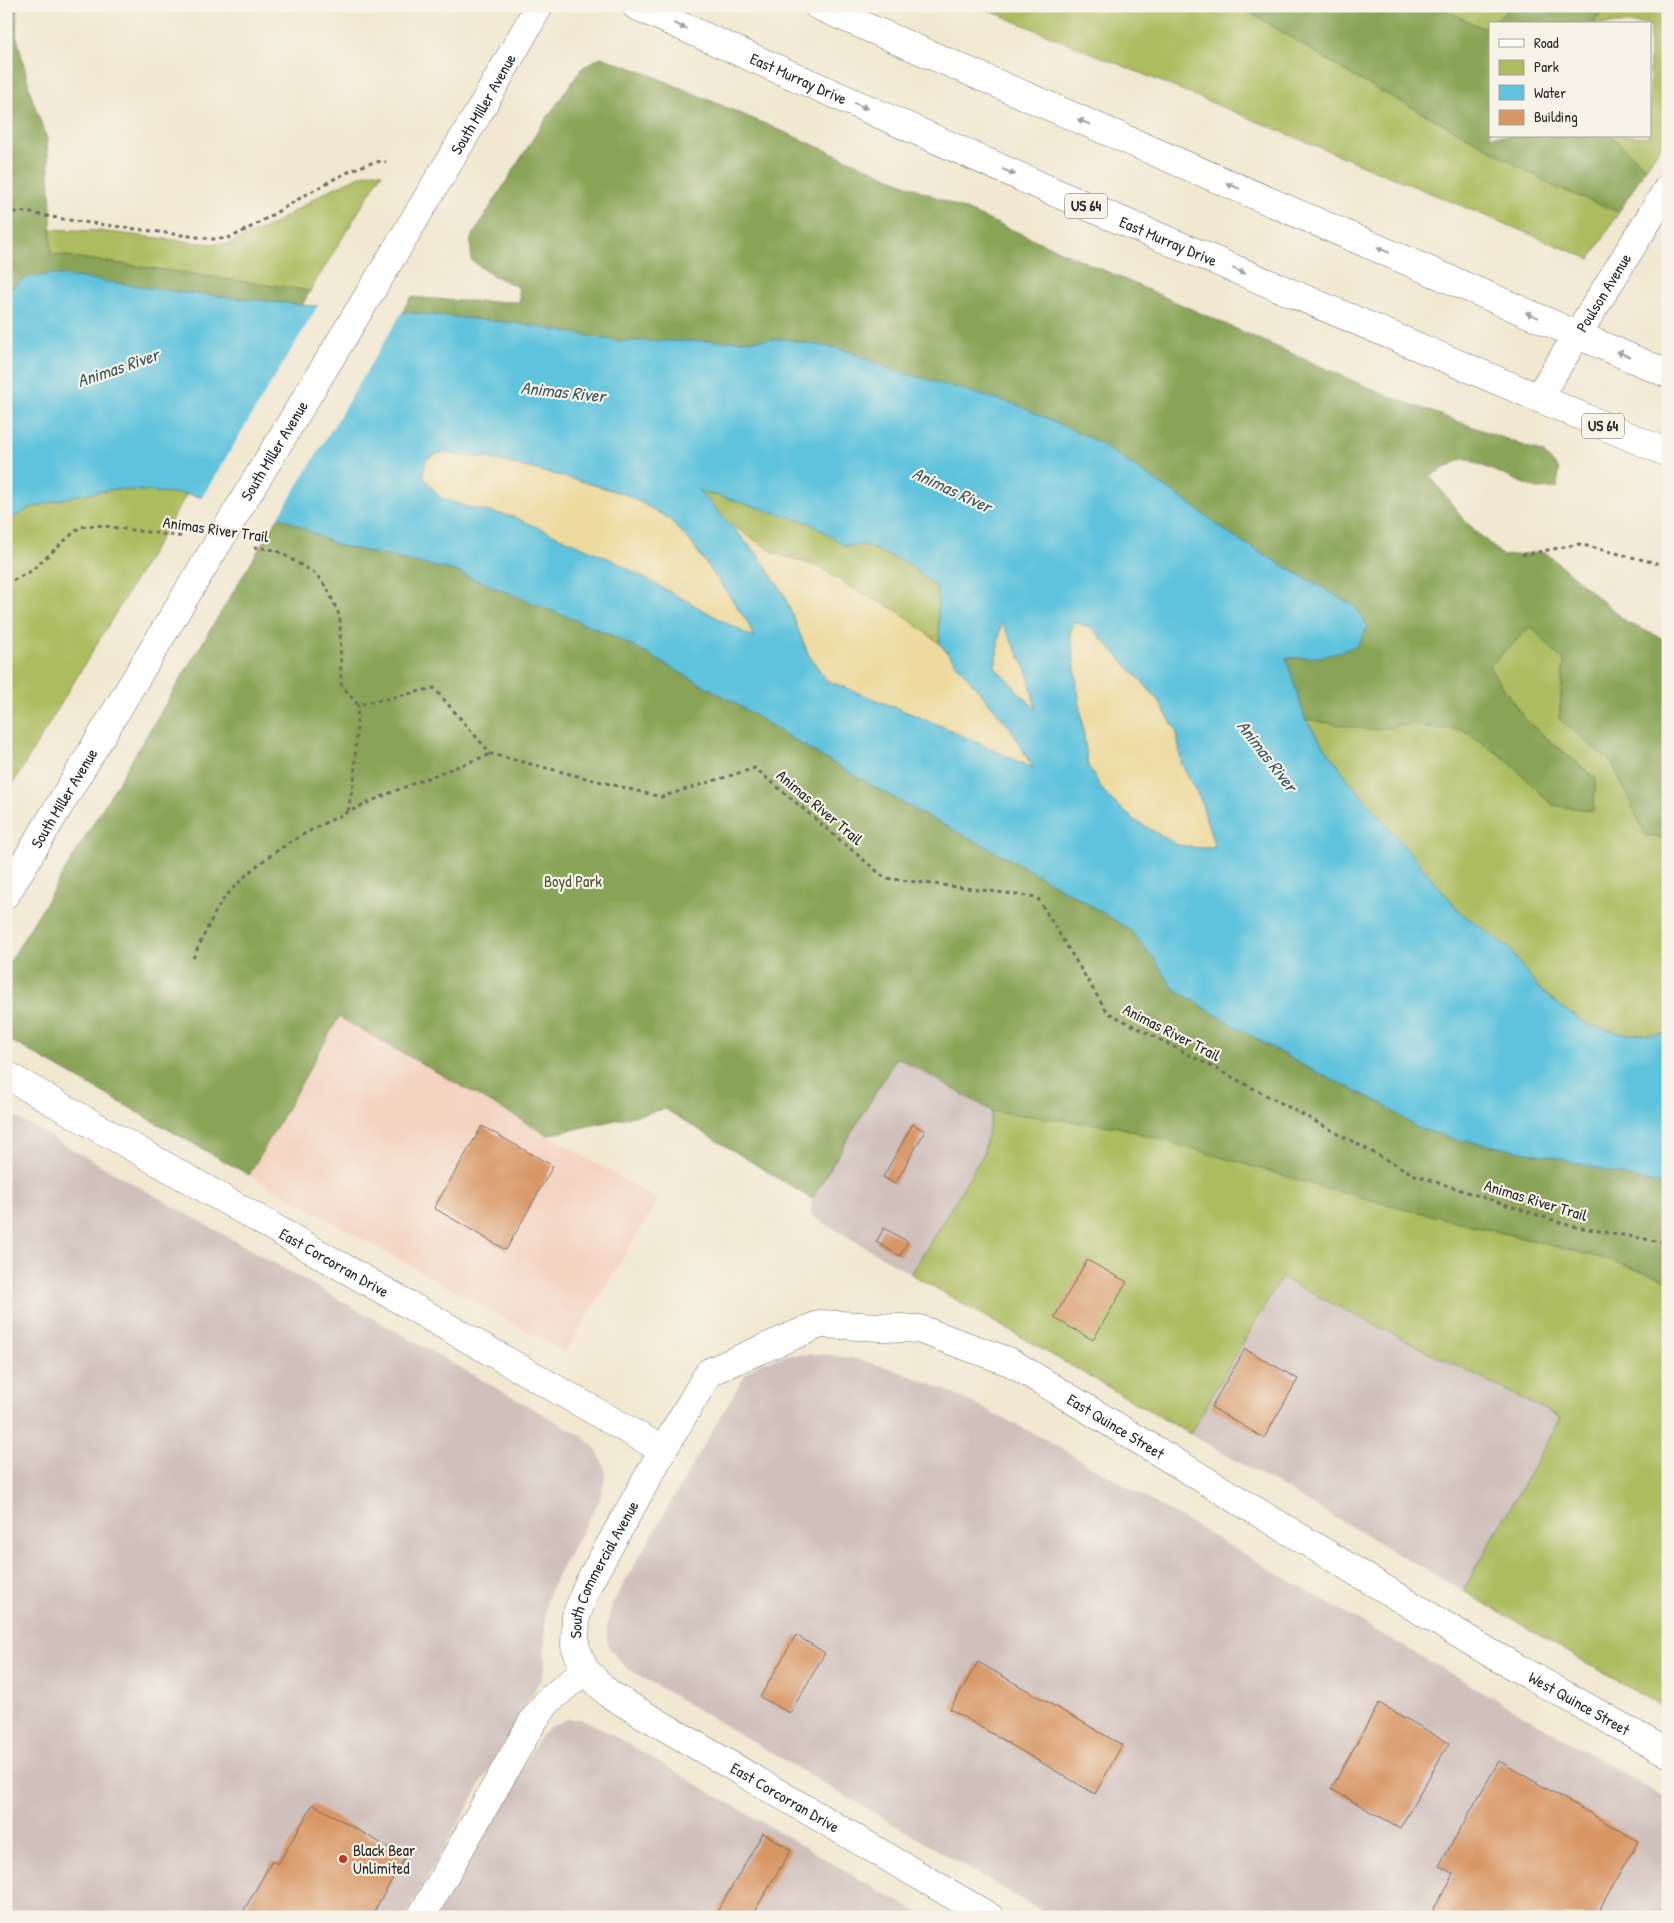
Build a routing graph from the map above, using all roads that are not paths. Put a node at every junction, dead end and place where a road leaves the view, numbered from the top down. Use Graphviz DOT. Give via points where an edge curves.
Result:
graph roads {
  1 [pos="539,6"];
  2 [pos="636,6"];
  3 [pos="818,6"];
  4 [pos="1668,188"];
  5 [pos="1577,334"];
  6 [pos="1668,374"];
  7 [pos="1538,398"];
  8 [pos="1668,453"];
  9 [pos="6,894"];
  10 [pos="6,1075"];
  11 [pos="709,1372"];
  12 [pos="663,1450"];
  13 [pos="1492,1654"];
  14 [pos="584,1670"];
  15 [pos="1668,1753"];
  16 [pos="420,1917"];
  17 [pos="990,1917"];
  1 -- 9 [label="main road, South Miller Avenue, bridge" via="479,112"];
  2 -- 7 [label="main road, East Murray Drive / US 64, one-way" via="1070,199"];
  5 -- 3 [label="main road, one-way"];
  4 -- 5 [label="main road, Poulson Avenue"];
  6 -- 5 [label="main road, one-way"];
  5 -- 7 [label="main road, Poulson Avenue"];
  7 -- 8 [label="main road, US 64"];
  10 -- 12 [label="main road, East Corcorran Drive"];
  11 -- 12 [label="main road, South Commercial Avenue"];
  11 -- 13 [label="main road, East Quince Street" via="820,1324 919,1329 1010,1362"];
  12 -- 14 [label="main road, South Commercial Avenue" via="588,1584 576,1616 575,1646"];
  13 -- 15 [label="main road, West Quince Street"];
  14 -- 16 [label="main road" via="548,1701 533,1722"];
  14 -- 17 [label="main road, East Corcorran Drive" via="609,1694"];
}
